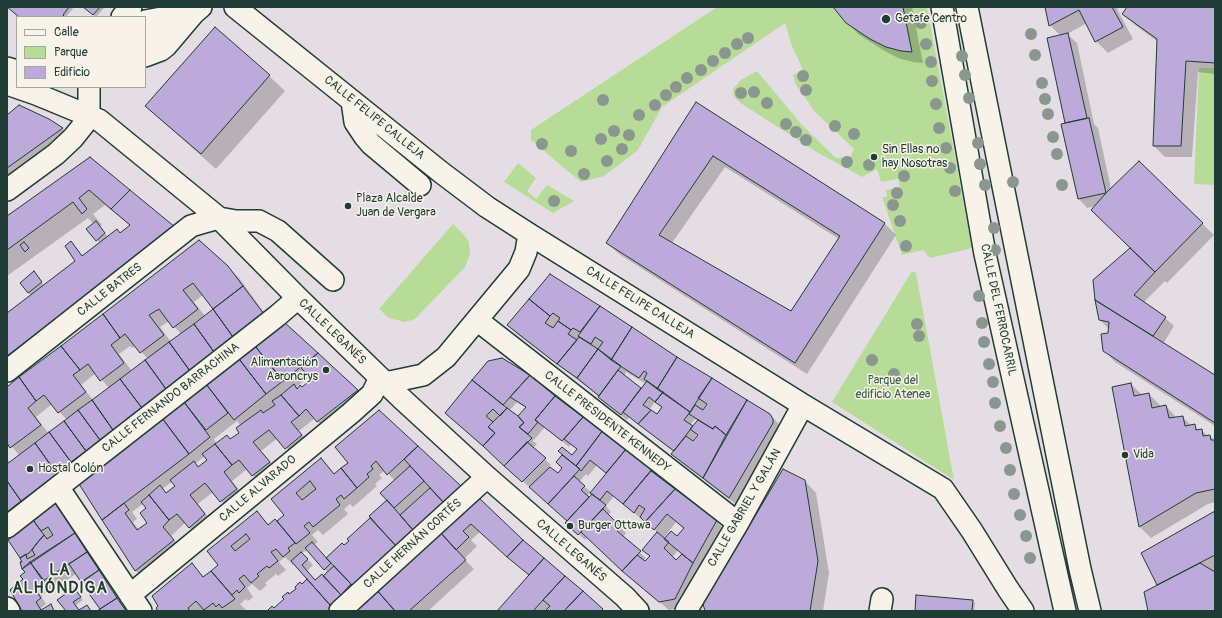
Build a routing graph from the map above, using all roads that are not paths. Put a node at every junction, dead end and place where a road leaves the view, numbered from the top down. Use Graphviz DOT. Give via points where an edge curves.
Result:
graph roads {
  1 [pos="131,7"];
  2 [pos="201,7"];
  3 [pos="235,7"];
  4 [pos="942,7"];
  5 [pos="967,7"];
  6 [pos="123,16"];
  7 [pos="146,21"];
  8 [pos="184,25"];
  9 [pos="146,39"];
  10 [pos="146,56"];
  11 [pos="19,88"];
  12 [pos="89,88"];
  13 [pos="352,101"];
  14 [pos="89,115"];
  15 [pos="420,185"];
  16 [pos="7,190"];
  17 [pos="219,218"];
  18 [pos="528,234"];
  19 [pos="333,280"];
  20 [pos="298,298"];
  21 [pos="477,320"];
  22 [pos="7,372"];
  23 [pos="383,381"];
  24 [pos="803,405"];
  25 [pos="487,477"];
  26 [pos="58,487"];
  27 [pos="738,524"];
  28 [pos="7,527"];
  29 [pos="136,603"];
  30 [pos="7,608"];
  31 [pos="9,611"];
  32 [pos="340,611"];
  33 [pos="638,611"];
  34 [pos="686,611"];
  35 [pos="1023,611"];
  36 [pos="1065,611"];
  37 [pos="1090,611"];
  1 -- 6 [label="street"];
  2 -- 7 [label="street"];
  2 -- 8 [label="street"];
  3 -- 13 [label="street, CALLE FELIPE CALLEJA"];
  4 -- 36 [label="street, CALLE DEL FERROCARRIL" via="985,254"];
  5 -- 37 [label="street"];
  8 -- 9 [label="street" via="160,36"];
  8 -- 10 [label="street" via="161,50"];
  11 -- 14 [label="street, CALLE LEGANÉS"];
  12 -- 14 [label="street"];
  13 -- 15 [label="street" via="355,122 365,137"];
  13 -- 18 [label="street, CALLE FELIPE CALLEJA" via="442,173"];
  14 -- 16 [label="street" via="85,124 56,154"];
  14 -- 17 [label="street, CALLE LEGANÉS" via="99,120"];
  17 -- 19 [label="street" via="259,221 278,231"];
  17 -- 20 [label="street, CALLE LEGANÉS"];
  17 -- 22 [label="street, CALLE BATRES" via="191,226"];
  18 -- 21 [label="street" via="526,252 519,269"];
  18 -- 24 [label="street, CALLE FELIPE CALLEJA"];
  20 -- 23 [label="street, CALLE LEGANÉS"];
  20 -- 26 [label="street, CALLE FERNANDO BARRACHINA"];
  21 -- 23 [label="street" via="446,357 423,375"];
  21 -- 27 [label="street, CALLE PRESIDENTE KENNEDY"];
  23 -- 25 [label="street, CALLE LEGANÉS"];
  23 -- 29 [label="street, CALLE ALVARADO" via="351,413"];
  24 -- 27 [label="street, CALLE GABRIEL Y GALÁN"];
  24 -- 35 [label="street, CALLE FELIPE CALLEJA" via="943,489"];
  25 -- 32 [label="street, CALLE HERNÁN CORTÉS"];
  25 -- 33 [label="street, CALLE LEGANÉS"];
  26 -- 28 [label="street, CALLE FERNANDO BARRACHINA"];
  26 -- 29 [label="street"];
  27 -- 34 [label="street, CALLE GABRIEL Y GALÁN"];
  30 -- 31 [label="street"];
}
